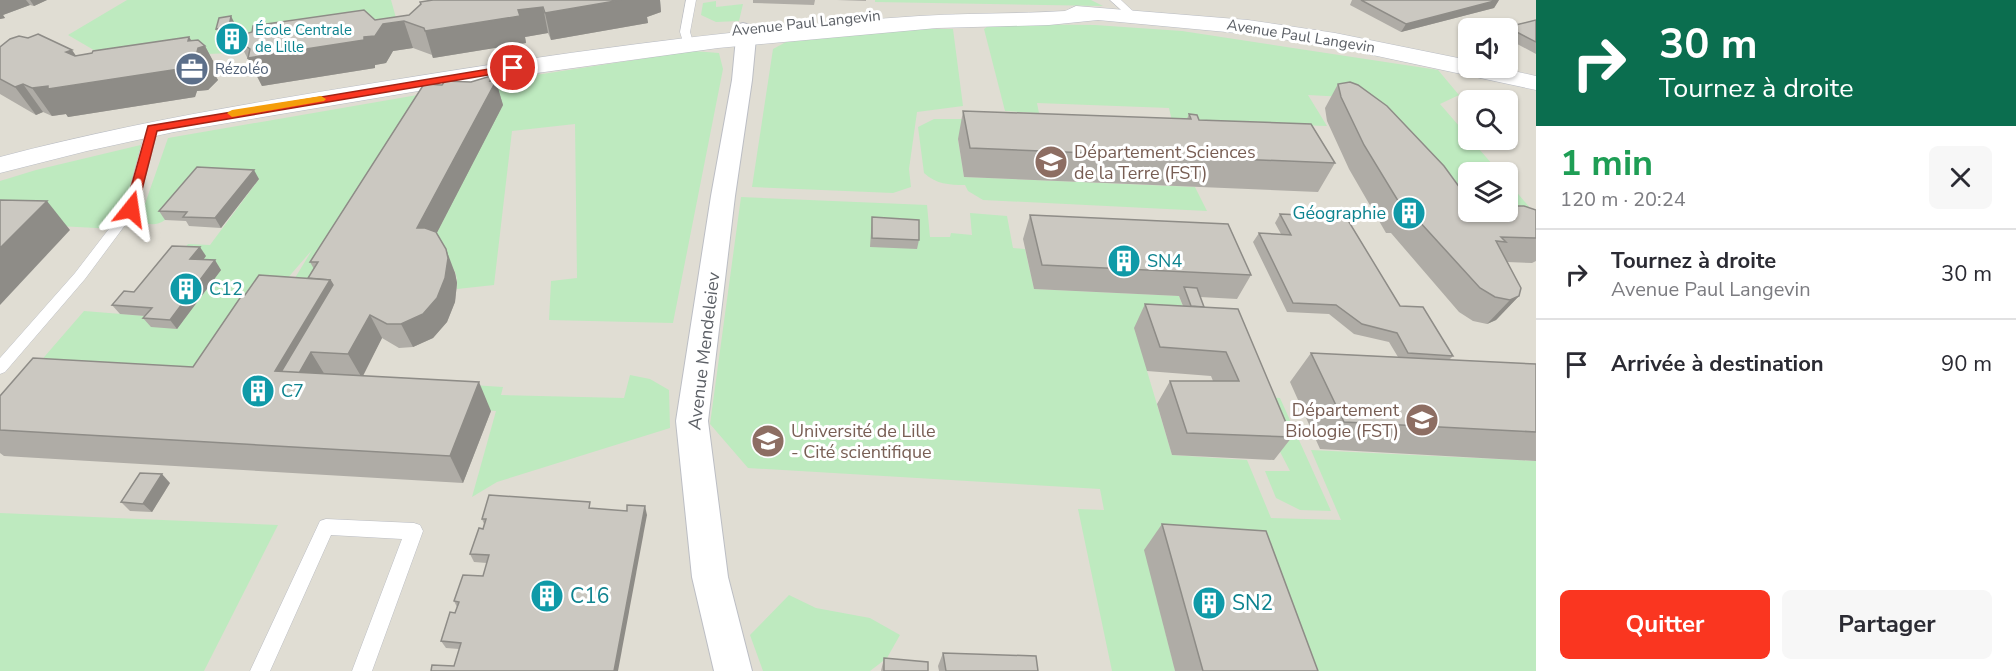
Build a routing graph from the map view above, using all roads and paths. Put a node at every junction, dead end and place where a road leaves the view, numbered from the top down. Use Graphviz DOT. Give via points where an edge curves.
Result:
graph roads {
  1 [pos="691,0"];
  2 [pos="1102,7"];
  3 [pos="1122,7"];
  4 [pos="745,34"];
  5 [pos="687,41"];
  6 [pos="1458,65"];
  7 [pos="1515,78"];
  8 [pos="1536,83"];
  9 [pos="152,128"];
  10 [pos="1,161"];
  11 [pos="0,368"];
  12 [pos="260,671"];
  13 [pos="362,671"];
  14 [pos="733,671"];
  1 -- 5 [label="lane"];
  2 -- 3 [label="street, Avenue Paul Langevin"];
  2 -- 4 [label="street, Avenue Paul Langevin" via="1060,19 921,22"];
  3 -- 6 [label="street, Avenue Paul Langevin" via="1287,32"];
  4 -- 5 [label="street, Avenue Paul Langevin"];
  4 -- 14 [label="street, Avenue Mendeleiev" via="742,80 692,421 710,577"];
  5 -- 9 [label="street, Avenue Paul Langevin"];
  7 -- 8 [label="street, Avenue Paul Langevin"];
  9 -- 10 [label="street, Avenue Paul Langevin"];
  9 -- 11 [label="lane" via="131,209 80,276"];
  12 -- 13 [label="lane" via="326,527 414,531"];
}
